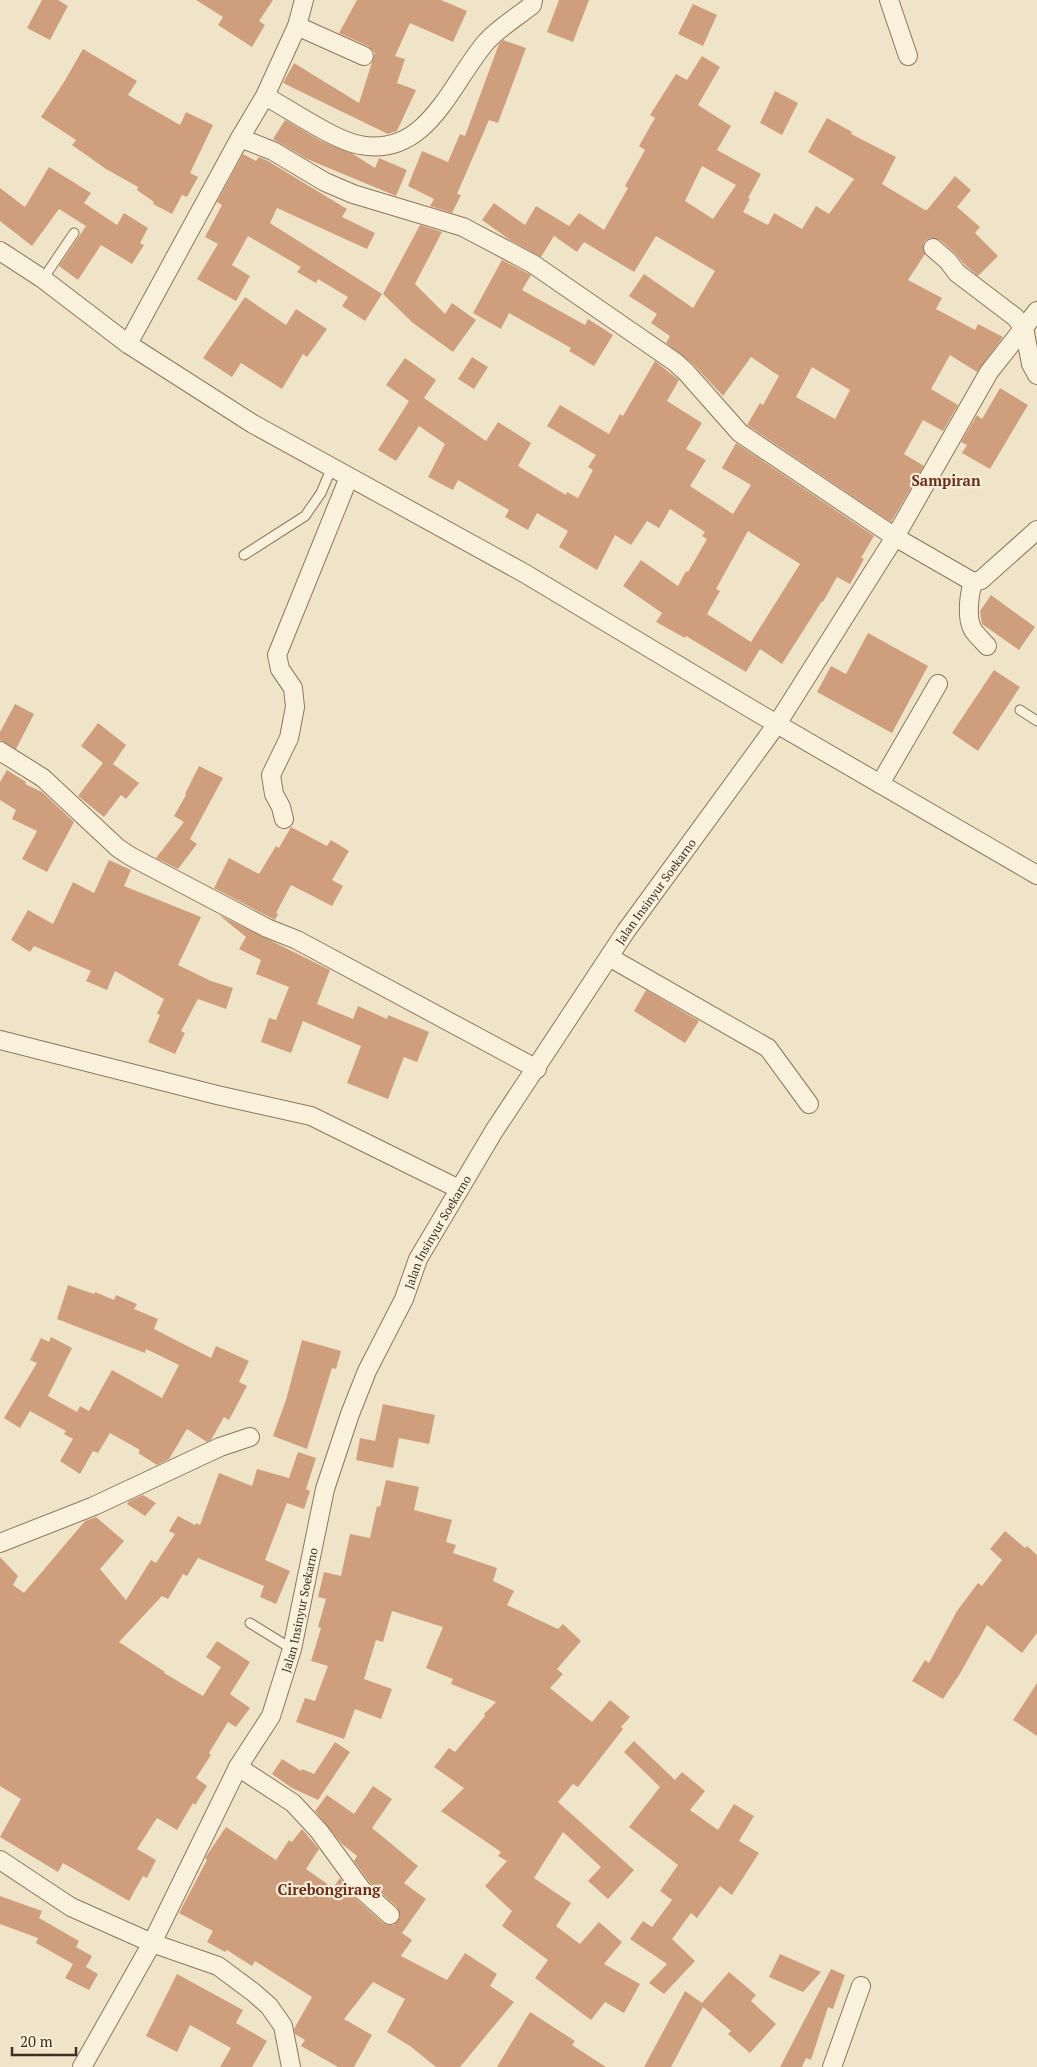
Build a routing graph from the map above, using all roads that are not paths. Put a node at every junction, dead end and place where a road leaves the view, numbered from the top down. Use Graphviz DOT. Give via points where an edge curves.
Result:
graph roads {
  1 [pos="304,0"];
  2 [pos="533,0"];
  3 [pos="889,0"];
  4 [pos="297,26"];
  5 [pos="364,56"];
  6 [pos="908,56"];
  7 [pos="265,96"];
  8 [pos="240,138"];
  9 [pos="74,233"];
  10 [pos="933,248"];
  11 [pos="0,251"];
  12 [pos="43,279"];
  13 [pos="1037,311"];
  14 [pos="1024,328"];
  15 [pos="128,344"];
  16 [pos="1037,375"];
  17 [pos="332,467"];
  18 [pos="349,477"];
  19 [pos="1037,530"];
  20 [pos="894,537"];
  21 [pos="244,555"];
  22 [pos="973,582"];
  23 [pos="987,646"];
  24 [pos="938,684"];
  25 [pos="1020,710"];
  26 [pos="1037,721"];
  27 [pos="777,724"];
  28 [pos="0,751"];
  29 [pos="880,784"];
  30 [pos="284,819"];
  31 [pos="1037,875"];
  32 [pos="609,957"];
  33 [pos="0,1040"];
  34 [pos="537,1069"];
  35 [pos="809,1104"];
  36 [pos="459,1189"];
  37 [pos="250,1437"];
  38 [pos="0,1544"];
  39 [pos="250,1623"];
  40 [pos="292,1650"];
  41 [pos="238,1767"];
  42 [pos="0,1860"];
  43 [pos="390,1916"];
  44 [pos="152,1943"];
  45 [pos="861,1986"];
  46 [pos="82,2067"];
  47 [pos="292,2067"];
  48 [pos="832,2067"];
  1 -- 4 [label="street"];
  2 -- 7 [label="street" via="532,5 486,42 424,127 387,146 358,145 338,137"];
  3 -- 6 [label="street"];
  4 -- 5 [label="street"];
  4 -- 7 [label="street"];
  7 -- 8 [label="street"];
  8 -- 15 [label="street"];
  8 -- 20 [label="street" via="273,151 325,182 353,194 463,227 533,264 675,362 740,433"];
  9 -- 12 [label="lane"];
  10 -- 14 [label="street" via="957,273 1015,317"];
  11 -- 12 [label="street"];
  12 -- 15 [label="street"];
  13 -- 14 [label="street, Jalan Insinyur Soekarno"];
  14 -- 16 [label="street" via="1031,364"];
  14 -- 20 [label="street, Jalan Insinyur Soekarno" via="989,372"];
  15 -- 17 [label="street" via="253,424"];
  17 -- 18 [label="street"];
  17 -- 21 [label="lane" via="321,493 305,516"];
  18 -- 27 [label="street" via="524,573"];
  18 -- 30 [label="street" via="277,655 280,669 293,688 295,707 289,738 271,775 274,794"];
  19 -- 22 [label="street" via="982,580"];
  20 -- 22 [label="street"];
  20 -- 27 [label="street, Jalan Insinyur Soekarno"];
  22 -- 23 [label="street" via="970,617 973,630"];
  24 -- 29 [label="street"];
  25 -- 26 [label="lane"];
  27 -- 29 [label="street"];
  27 -- 32 [label="street, Jalan Insinyur Soekarno"];
  28 -- 34 [label="street" via="43,778 130,856 267,928 297,940"];
  29 -- 31 [label="street"];
  32 -- 34 [label="street, Jalan Insinyur Soekarno"];
  32 -- 35 [label="street" via="768,1048"];
  33 -- 36 [label="street" via="311,1116"];
  34 -- 36 [label="street, Jalan Insinyur Soekarno"];
  36 -- 40 [label="street, Jalan Insinyur Soekarno" via="418,1259 404,1299 367,1371 350,1414 325,1489"];
  37 -- 38 [label="street" via="220,1447 94,1506"];
  39 -- 40 [label="lane"];
  40 -- 41 [label="street, Jalan Insinyur Soekarno" via="271,1716"];
  41 -- 43 [label="street" via="293,1803 320,1831 362,1890"];
  41 -- 44 [label="street, Jalan Insinyur Soekarno"];
  42 -- 44 [label="street" via="71,1907"];
  44 -- 46 [label="street, Jalan Insinyur Soekarno"];
  44 -- 47 [label="street" via="218,1966 254,1992 283,2026"];
  45 -- 48 [label="street"];
}
